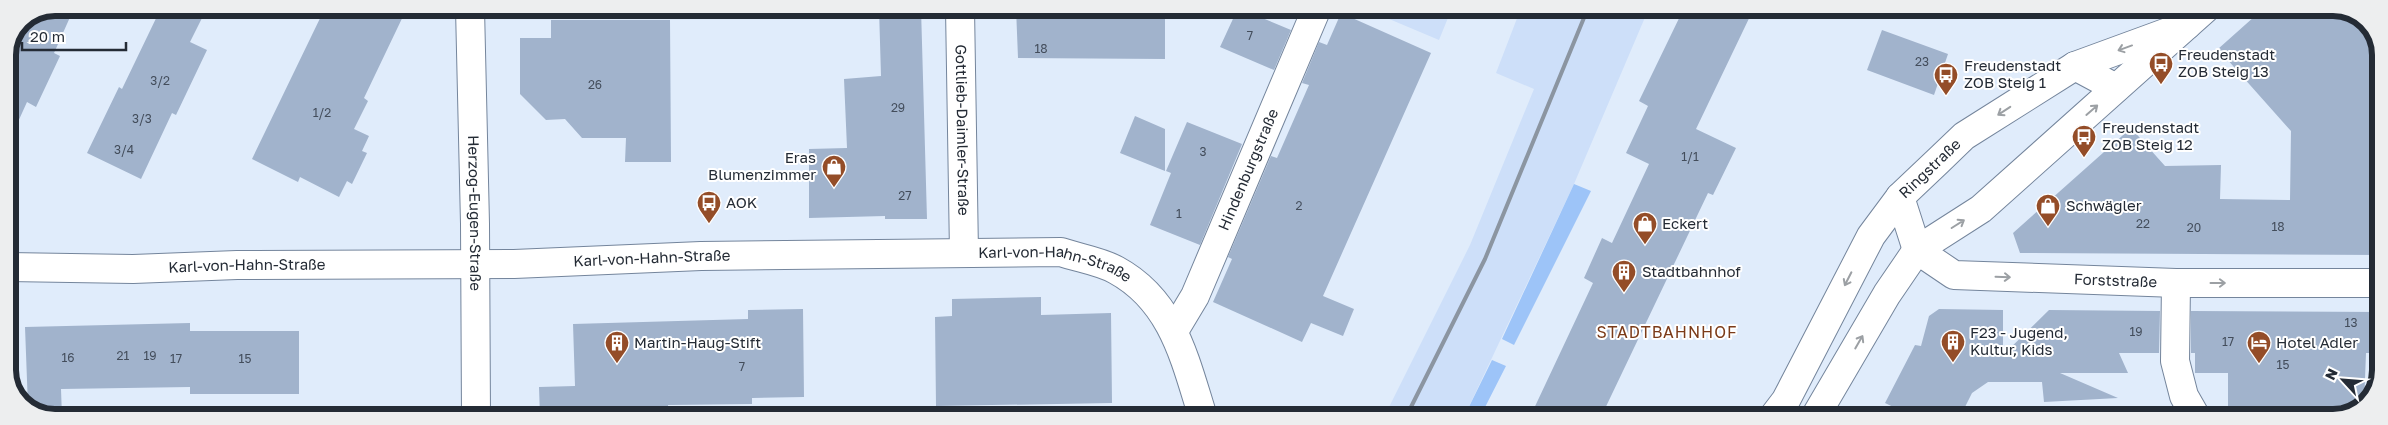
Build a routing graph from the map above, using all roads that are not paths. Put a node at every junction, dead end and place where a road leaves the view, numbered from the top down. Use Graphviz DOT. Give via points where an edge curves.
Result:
graph roads {
  1 [pos="470,16"];
  2 [pos="960,16"];
  3 [pos="1313,17"];
  4 [pos="2195,17"];
  5 [pos="2196,17"];
  6 [pos="2075,66"];
  7 [pos="2116,88"];
  8 [pos="1900,196"];
  9 [pos="1917,250"];
  10 [pos="964,253"];
  11 [pos="475,263"];
  12 [pos="16,267"];
  13 [pos="2176,283"];
  14 [pos="2371,283"];
  15 [pos="1174,331"];
  16 [pos="476,408"];
  17 [pos="1200,409"];
  18 [pos="1779,409"];
  19 [pos="1820,409"];
  20 [pos="2191,409"];
  1 -- 11 [label="street, Herzog-Eugen-Straße"];
  2 -- 10 [label="street, Gottlieb-Daimler-Straße"];
  3 -- 15 [label="street, Hindenburgstraße" via="1195,296"];
  4 -- 6 [label="street, Ringstraße, one-way"];
  5 -- 7 [label="street, Ringstraße"];
  6 -- 7 [label="street"];
  6 -- 8 [label="street, Ringstraße, one-way" via="1964,136"];
  9 -- 7 [label="street, Ringstraße, one-way" via="1981,209"];
  8 -- 9 [label="street"];
  8 -- 18 [label="street, Ringstraße, one-way" via="1871,236"];
  9 -- 13 [label="street, Forststraße, one-way" via="1954,275"];
  19 -- 9 [label="street, Ringstraße, one-way" via="1887,294"];
  10 -- 11 [label="street, Karl-von-Hahn-Straße"];
  10 -- 15 [label="street, Karl-von-Hahn-Straße" via="1061,252 1116,270 1154,298"];
  11 -- 12 [label="street, Karl-von-Hahn-Straße" via="133,269"];
  11 -- 16 [label="street, Herzog-Eugen-Straße"];
  13 -- 14 [label="street, Forststraße, one-way"];
  13 -- 20 [label="street" via="2175,361 2184,396"];
  15 -- 17 [label="street, Karl-von-Hahn-Straße"];
}
